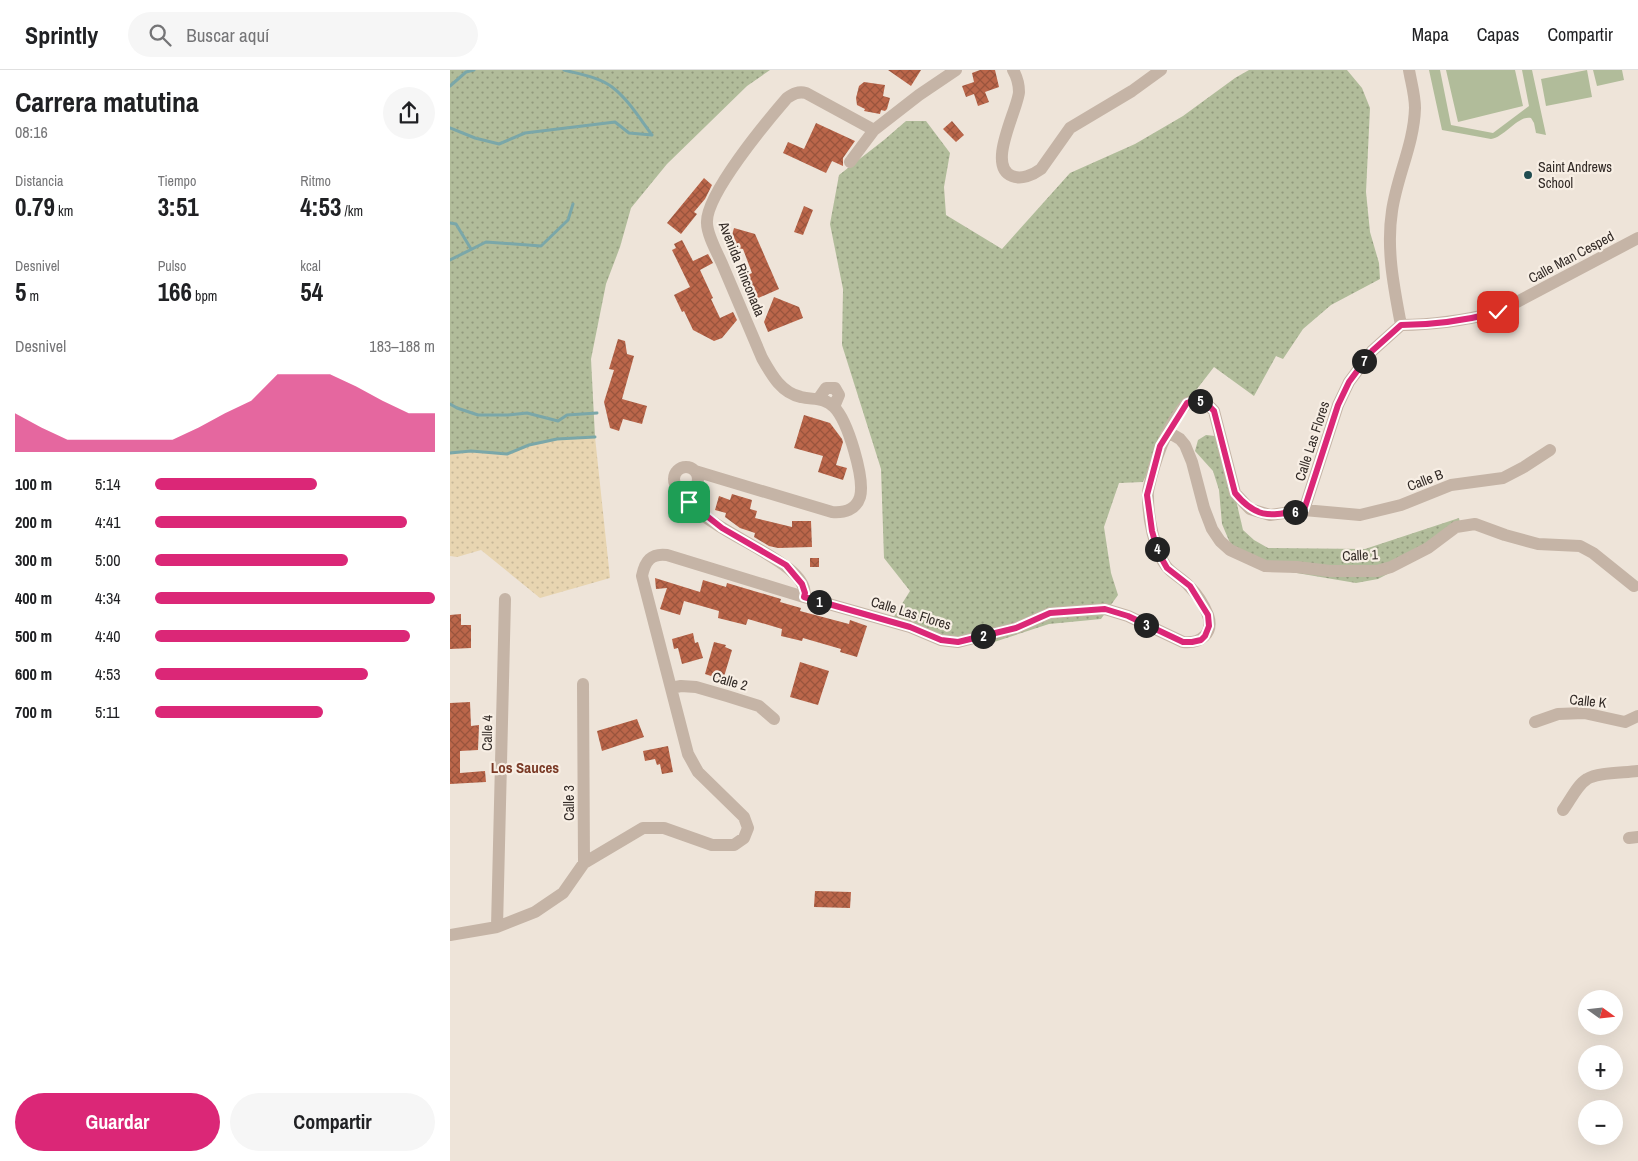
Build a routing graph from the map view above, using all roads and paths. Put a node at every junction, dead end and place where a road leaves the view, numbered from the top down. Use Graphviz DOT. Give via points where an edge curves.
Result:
graph roads {
  1 [pos="956,70"];
  2 [pos="1013,70"];
  3 [pos="1161,70"];
  4 [pos="1409,70"];
  5 [pos="874,130"];
  6 [pos="850,162"];
  7 [pos="1638,238"];
  8 [pos="1401,325"];
  9 [pos="1168,432"];
  10 [pos="1550,450"];
  11 [pos="1304,510"];
  12 [pos="1634,586"];
  13 [pos="804,597"];
  14 [pos="505,599"];
  15 [pos="583,684"];
  16 [pos="671,688"];
  17 [pos="1638,716"];
  18 [pos="774,719"];
  19 [pos="1535,722"];
  20 [pos="1638,772"];
  21 [pos="1563,810"];
  22 [pos="584,863"];
  23 [pos="497,927"];
  24 [pos="450,935"];
  1 -- 5 [label="street"];
  2 -- 3 [label="street" via="1019,94 1002,155 1003,167 1008,175 1015,178 1041,169 1070,128"];
  4 -- 8 [label="street" via="1415,106 1410,145 1392,209 1390,228 1394,287"];
  5 -- 6 [label="street"];
  5 -- 13 [label="street, Avenida Rinconada" via="806,93 794,93 751,141 715,196 706,224 769,372 780,386 802,398 819,398 826,388 834,388 839,395 834,407 854,447 860,482 859,499 850,510 840,513 696,482 687,498 722,528 786,565 802,584"];
  7 -- 8 [label="street, Calle Man Cesped" via="1498,312 1423,325"];
  8 -- 11 [label="street, Calle Las Flores" via="1372,351 1349,382 1338,405"];
  9 -- 11 [label="street, Calle Las Flores" via="1187,403 1197,400 1208,404 1214,411 1235,493 1242,502 1250,509 1270,515"];
  9 -- 12 [label="street, Calle 1" via="1185,445 1209,522 1220,541 1230,550 1265,566 1330,572 1378,571 1428,548 1456,527 1475,524 1538,544 1580,546"];
  9 -- 13 [label="street, Calle Las Flores" via="1160,446 1147,495 1152,531 1167,568 1190,586 1208,615 1209,626 1201,640 1183,642 1128,616 1105,609 1050,613 1016,628 958,642 941,640 910,627"];
  10 -- 11 [label="street, Calle B" via="1502,478 1451,485 1401,506 1360,514"];
  13 -- 16 [label="street, Calle Las Flores" via="667,555 650,558 642,576"];
  14 -- 23 [label="street, Calle 4"];
  15 -- 22 [label="street, Calle 3"];
  16 -- 18 [label="street, Calle 2" via="696,687 727,696 759,706"];
  16 -- 22 [label="street, Calle Las Flores" via="688,754 698,772 744,817 748,828 744,838 734,845 712,845 664,828 643,828"];
  17 -- 19 [label="street, Calle K" via="1625,722 1584,713 1558,714"];
  20 -- 21 [label="street" via="1587,779"];
  22 -- 23 [label="street, Calle Las Flores" via="563,893 534,912"];
  23 -- 24 [label="street, Calle Las Flores"];
}
